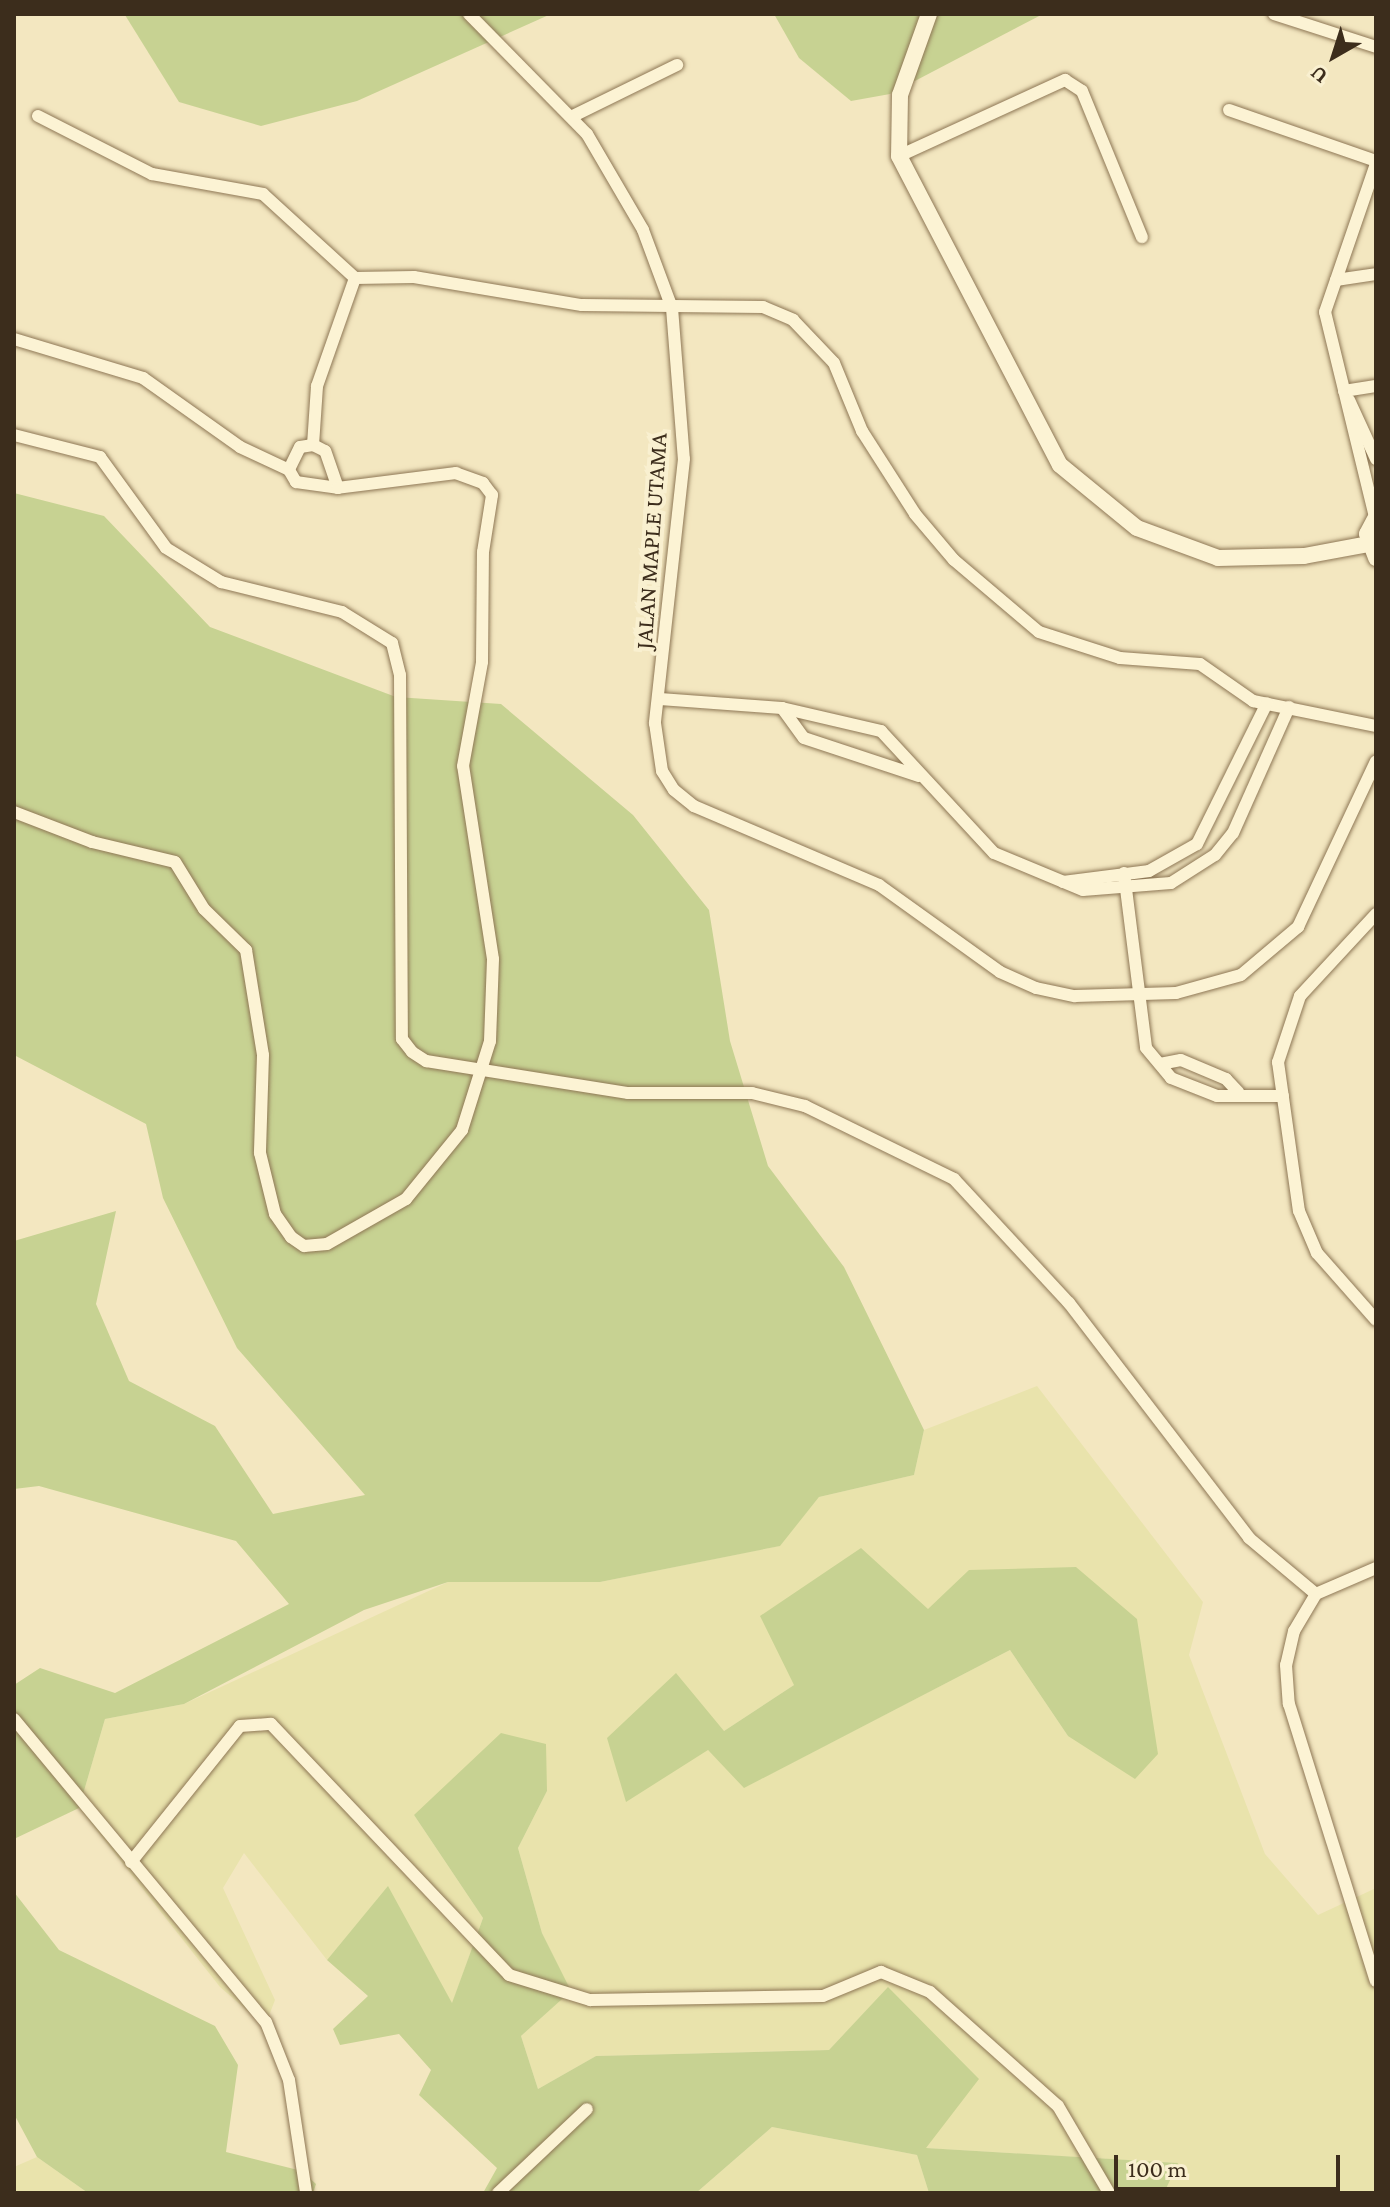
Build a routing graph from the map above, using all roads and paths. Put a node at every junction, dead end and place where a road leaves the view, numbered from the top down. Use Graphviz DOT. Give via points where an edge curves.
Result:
graph roads {
  1 [pos="469,14"];
  2 [pos="929,14"];
  3 [pos="1274,14"];
  4 [pos="1376,47"];
  5 [pos="677,65"];
  6 [pos="1229,110"];
  7 [pos="38,116"];
  8 [pos="573,116"];
  9 [pos="899,156"];
  10 [pos="1376,162"];
  11 [pos="1142,237"];
  12 [pos="1376,274"];
  13 [pos="355,278"];
  14 [pos="1336,280"];
  15 [pos="672,308"];
  16 [pos="14,339"];
  17 [pos="1376,386"];
  18 [pos="1344,391"];
  19 [pos="14,435"];
  20 [pos="313,445"];
  21 [pos="1376,459"];
  22 [pos="289,470"];
  23 [pos="338,488"];
  24 [pos="1376,517"];
  25 [pos="1372,551"];
  26 [pos="660,699"];
  27 [pos="1267,703"];
  28 [pos="1289,707"];
  29 [pos="782,708"];
  30 [pos="1376,726"];
  31 [pos="1376,761"];
  32 [pos="922,777"];
  33 [pos="14,812"];
  34 [pos="1124,873"];
  35 [pos="1063,882"];
  36 [pos="1126,890"];
  37 [pos="1376,914"];
  38 [pos="1137,994"];
  39 [pos="1160,1064"];
  40 [pos="486,1071"];
  41 [pos="1238,1092"];
  42 [pos="1283,1096"];
  43 [pos="1376,1320"];
  44 [pos="1376,1568"];
  45 [pos="1316,1594"];
  46 [pos="14,1719"];
  47 [pos="131,1862"];
  48 [pos="1376,1981"];
  49 [pos="587,2109"];
  50 [pos="310,2190"];
  51 [pos="498,2193"];
  52 [pos="1109,2193"];
  1 -- 8 [label="street, JALAN MAPLE UTAMA"];
  2 -- 9 [label="street" via="900,95"];
  3 -- 4 [label="street"];
  5 -- 8 [label="street"];
  6 -- 10 [label="street"];
  7 -- 13 [label="street" via="152,174 279,202"];
  8 -- 15 [label="street, JALAN MAPLE UTAMA" via="631,206"];
  9 -- 11 [label="street" via="1065,80 1082,91"];
  9 -- 25 [label="street" via="1032,422 1060,465 1097,501 1137,528 1218,558"];
  10 -- 14 [label="street"];
  12 -- 14 [label="street"];
  13 -- 15 [label="street" via="414,277 543,301"];
  13 -- 20 [label="street" via="317,386"];
  14 -- 18 [label="street" via="1325,312"];
  15 -- 26 [label="street, JALAN MAPLE UTAMA" via="684,459"];
  15 -- 27 [label="street" via="763,307 814,335 915,514 997,601 1039,632 1120,658 1200,664"];
  16 -- 22 [label="street" via="143,378 240,447"];
  17 -- 18 [label="street"];
  18 -- 21 [label="street"];
  18 -- 24 [label="street"];
  19 -- 40 [label="street" via="100,457 166,548 221,582 342,612 392,643 400,675 402,1039 426,1061"];
  20 -- 22 [label="street" via="300,447"];
  20 -- 23 [label="street" via="325,451"];
  22 -- 23 [label="street" via="308,488"];
  23 -- 40 [label="street" via="456,473 483,483 492,495 483,552 482,662 463,766 493,959"];
  24 -- 25 [label="street"];
  26 -- 29 [label="street"];
  26 -- 38 [label="street, JALAN MAPLE UTAMA" via="655,723 662,771 694,806 879,885 1000,972 1036,988 1075,996"];
  27 -- 28 [label="street"];
  27 -- 34 [label="street" via="1197,844 1176,861"];
  28 -- 30 [label="street"];
  28 -- 36 [label="street" via="1233,833 1215,855 1171,883"];
  29 -- 32 [label="street" via="804,738"];
  29 -- 32 [label="street" via="881,731"];
  31 -- 38 [label="street, JALAN MAPLE UTAMA" via="1317,897 1272,953 1207,988"];
  32 -- 35 [label="street" via="994,853"];
  33 -- 40 [label="street" via="92,842 175,862 204,909 246,950 262,1043 260,1153 275,1214 297,1243 314,1247 348,1237 406,1199 462,1130"];
  34 -- 35 [label="street"];
  34 -- 36 [label="street"];
  35 -- 36 [label="street"];
  36 -- 38 [label="street"];
  37 -- 42 [label="street" via="1320,968 1286,1024 1278,1062"];
  38 -- 39 [label="street" via="1140,1030"];
  39 -- 41 [label="street" via="1181,1060 1226,1079"];
  39 -- 41 [label="street" via="1171,1078 1217,1096"];
  40 -- 45 [label="street" via="628,1093 752,1093 805,1106 954,1179 1069,1303 1249,1538"];
  41 -- 42 [label="street"];
  42 -- 43 [label="street" via="1299,1211 1317,1253"];
  44 -- 45 [label="street"];
  45 -- 48 [label="street" via="1294,1631 1289,1704"];
  46 -- 47 [label="street"];
  47 -- 50 [label="street" via="277,2041"];
  47 -- 52 [label="street" via="240,1726 271,1724 509,1975 590,2000 823,1996 881,1972 930,1992 1058,2106"];
  49 -- 51 [label="street"];
}
